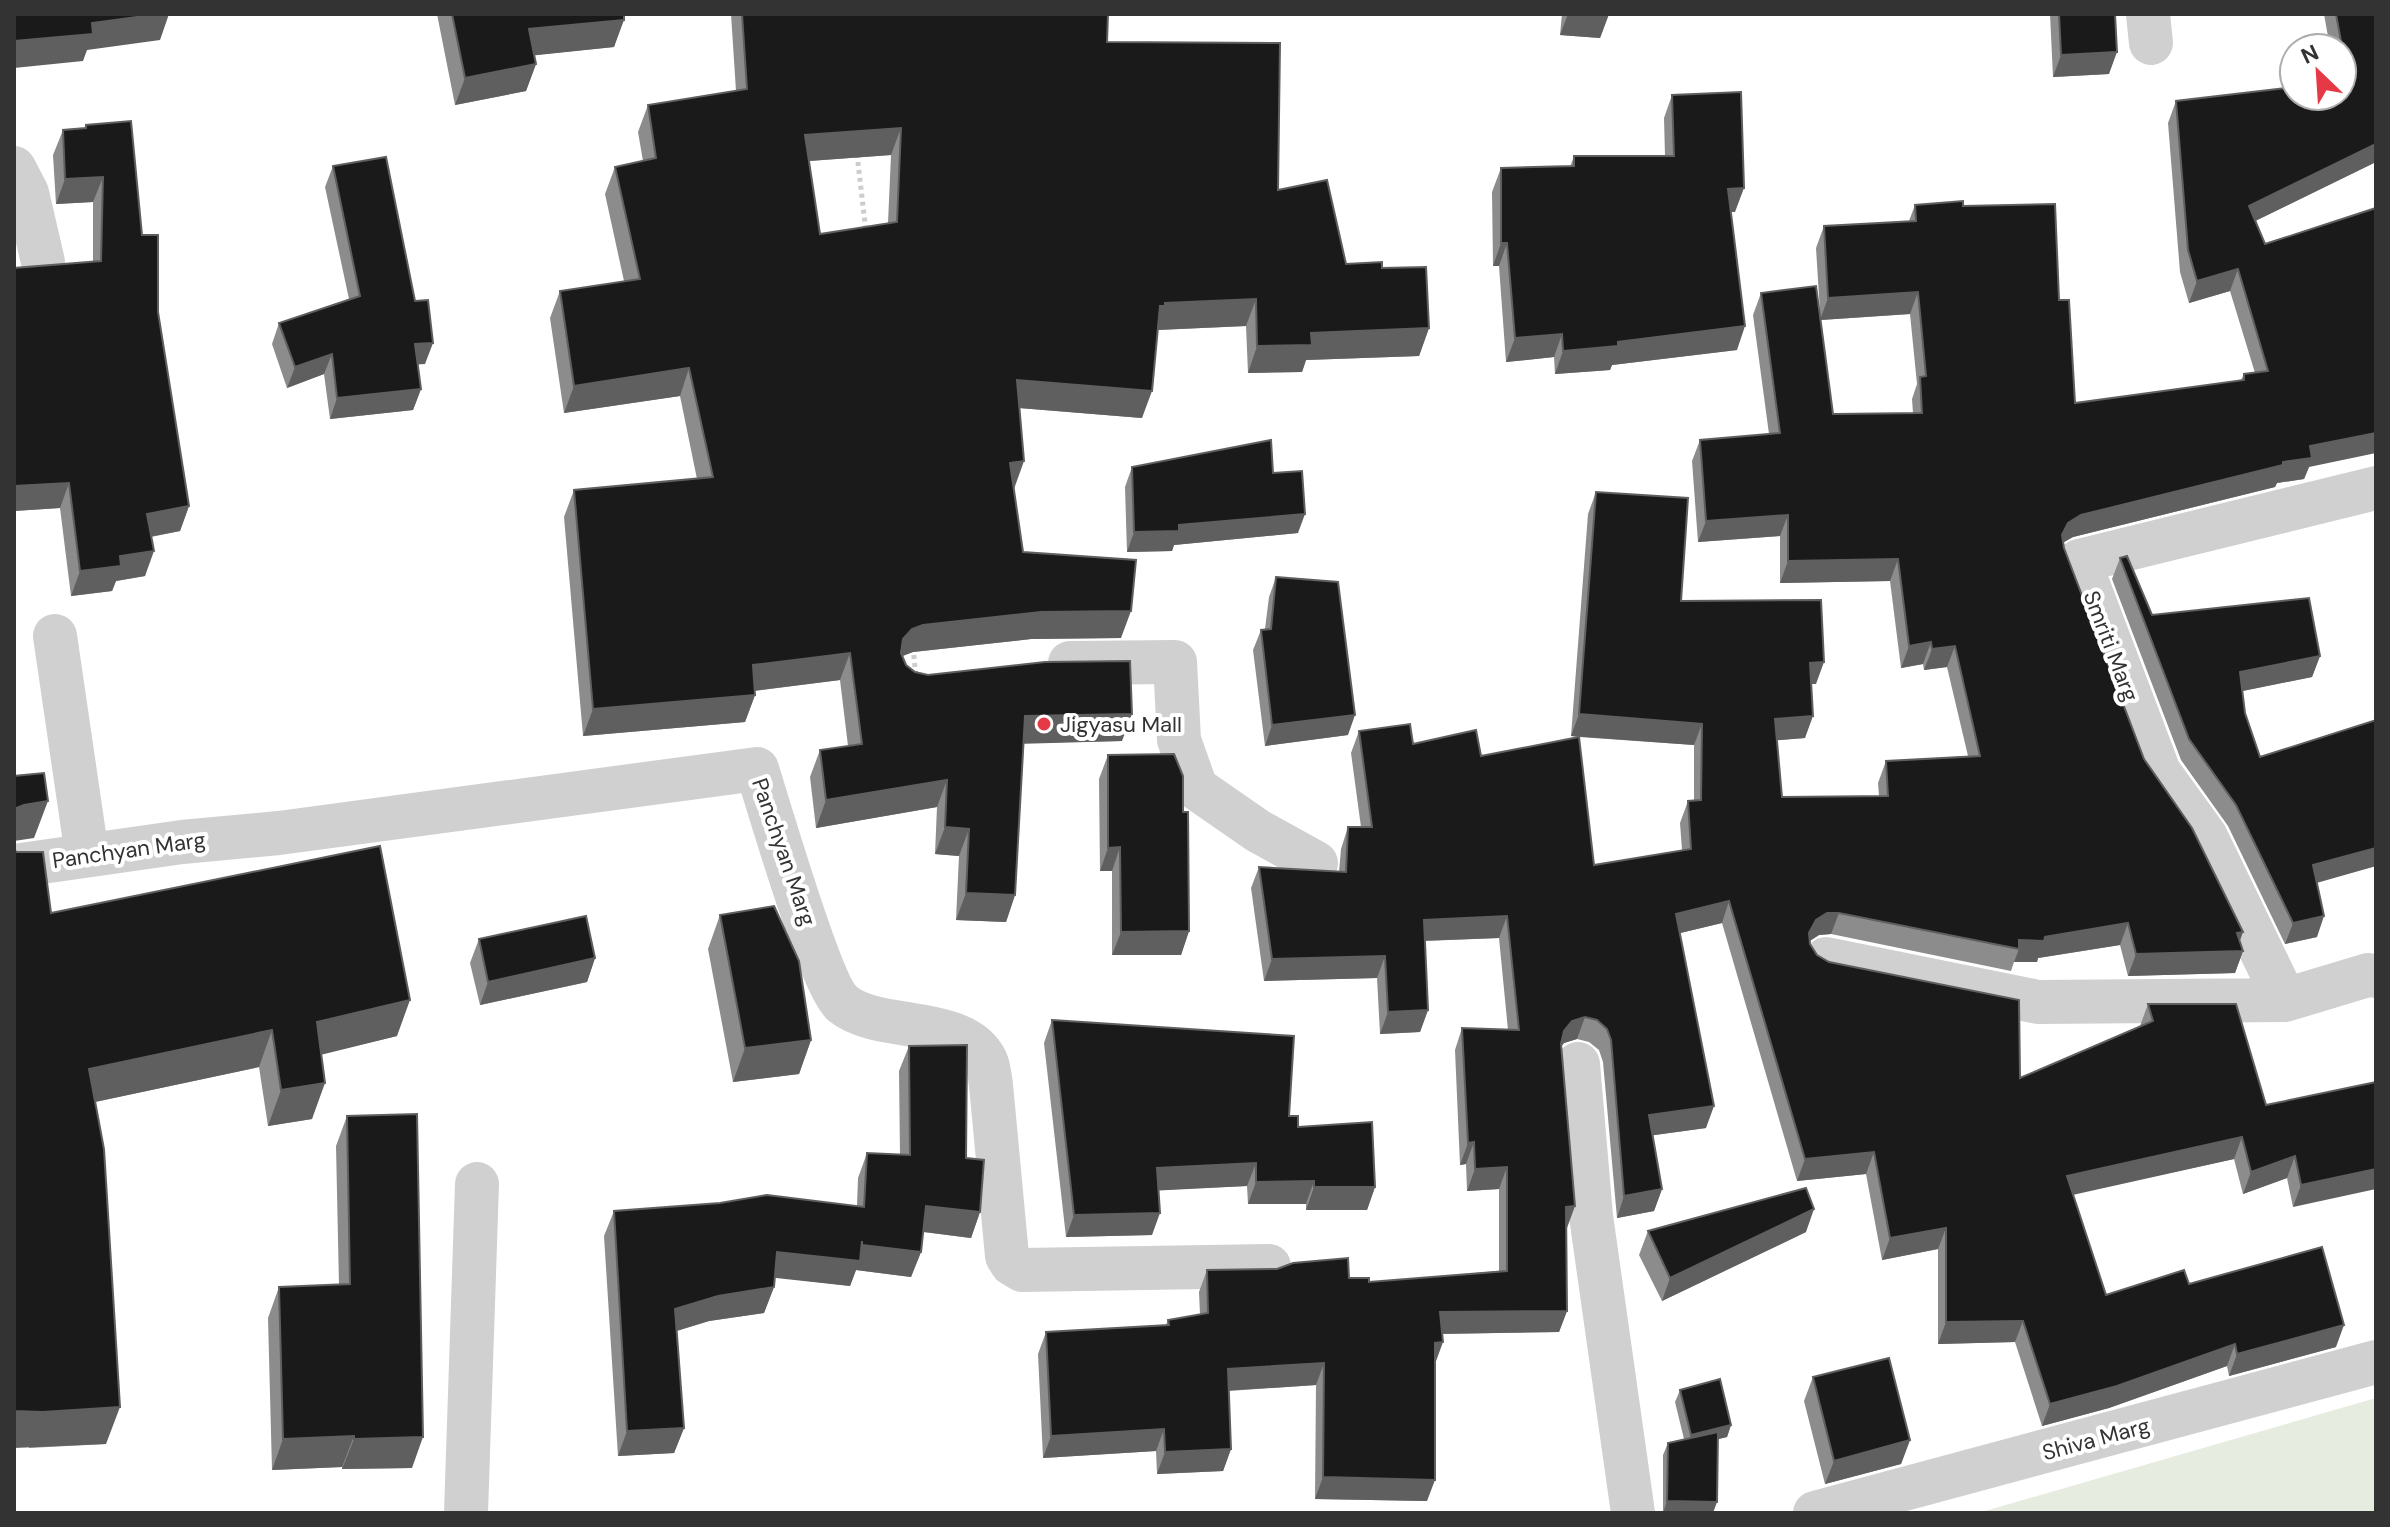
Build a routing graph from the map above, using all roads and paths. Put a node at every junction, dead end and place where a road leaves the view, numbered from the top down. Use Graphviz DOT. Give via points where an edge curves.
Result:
graph roads {
  1 [pos="856,152"];
  2 [pos="14,168"];
  3 [pos="867,245"];
  4 [pos="43,262"];
  5 [pos="2376,488"];
  6 [pos="55,636"];
  7 [pos="913,646"];
  8 [pos="1034,664"];
  9 [pos="916,677"];
  10 [pos="87,855"];
  11 [pos="1316,863"];
  12 [pos="14,866"];
  13 [pos="1826,959"];
  14 [pos="2376,976"];
  15 [pos="2285,1000"];
  16 [pos="1578,1064"];
  17 [pos="477,1184"];
  18 [pos="1269,1266"];
  19 [pos="2376,1362"];
  20 [pos="466,1513"];
  21 [pos="1633,1513"];
  22 [pos="1815,1513"];
  1 -- 3 [label="path"];
  2 -- 4 [label="street" via="27,193"];
  5 -- 15 [label="street, Smriti Marg" via="2079,561 2159,772 2206,837"];
  6 -- 10 [label="street"];
  7 -- 9 [label="path"];
  8 -- 11 [label="street" via="1175,662 1179,740 1196,788"];
  10 -- 12 [label="street, Panchyan Marg"];
  10 -- 18 [label="street, Panchyan Marg" via="757,769 823,968 839,1001 861,1016 940,1030 975,1046 986,1062 1012,1264 1022,1270"];
  13 -- 15 [label="street" via="2038,1002"];
  14 -- 15 [label="street"];
  16 -- 21 [label="street" via="1591,1216"];
  17 -- 20 [label="street"];
  19 -- 22 [label="street, Shiva Marg"];
}
